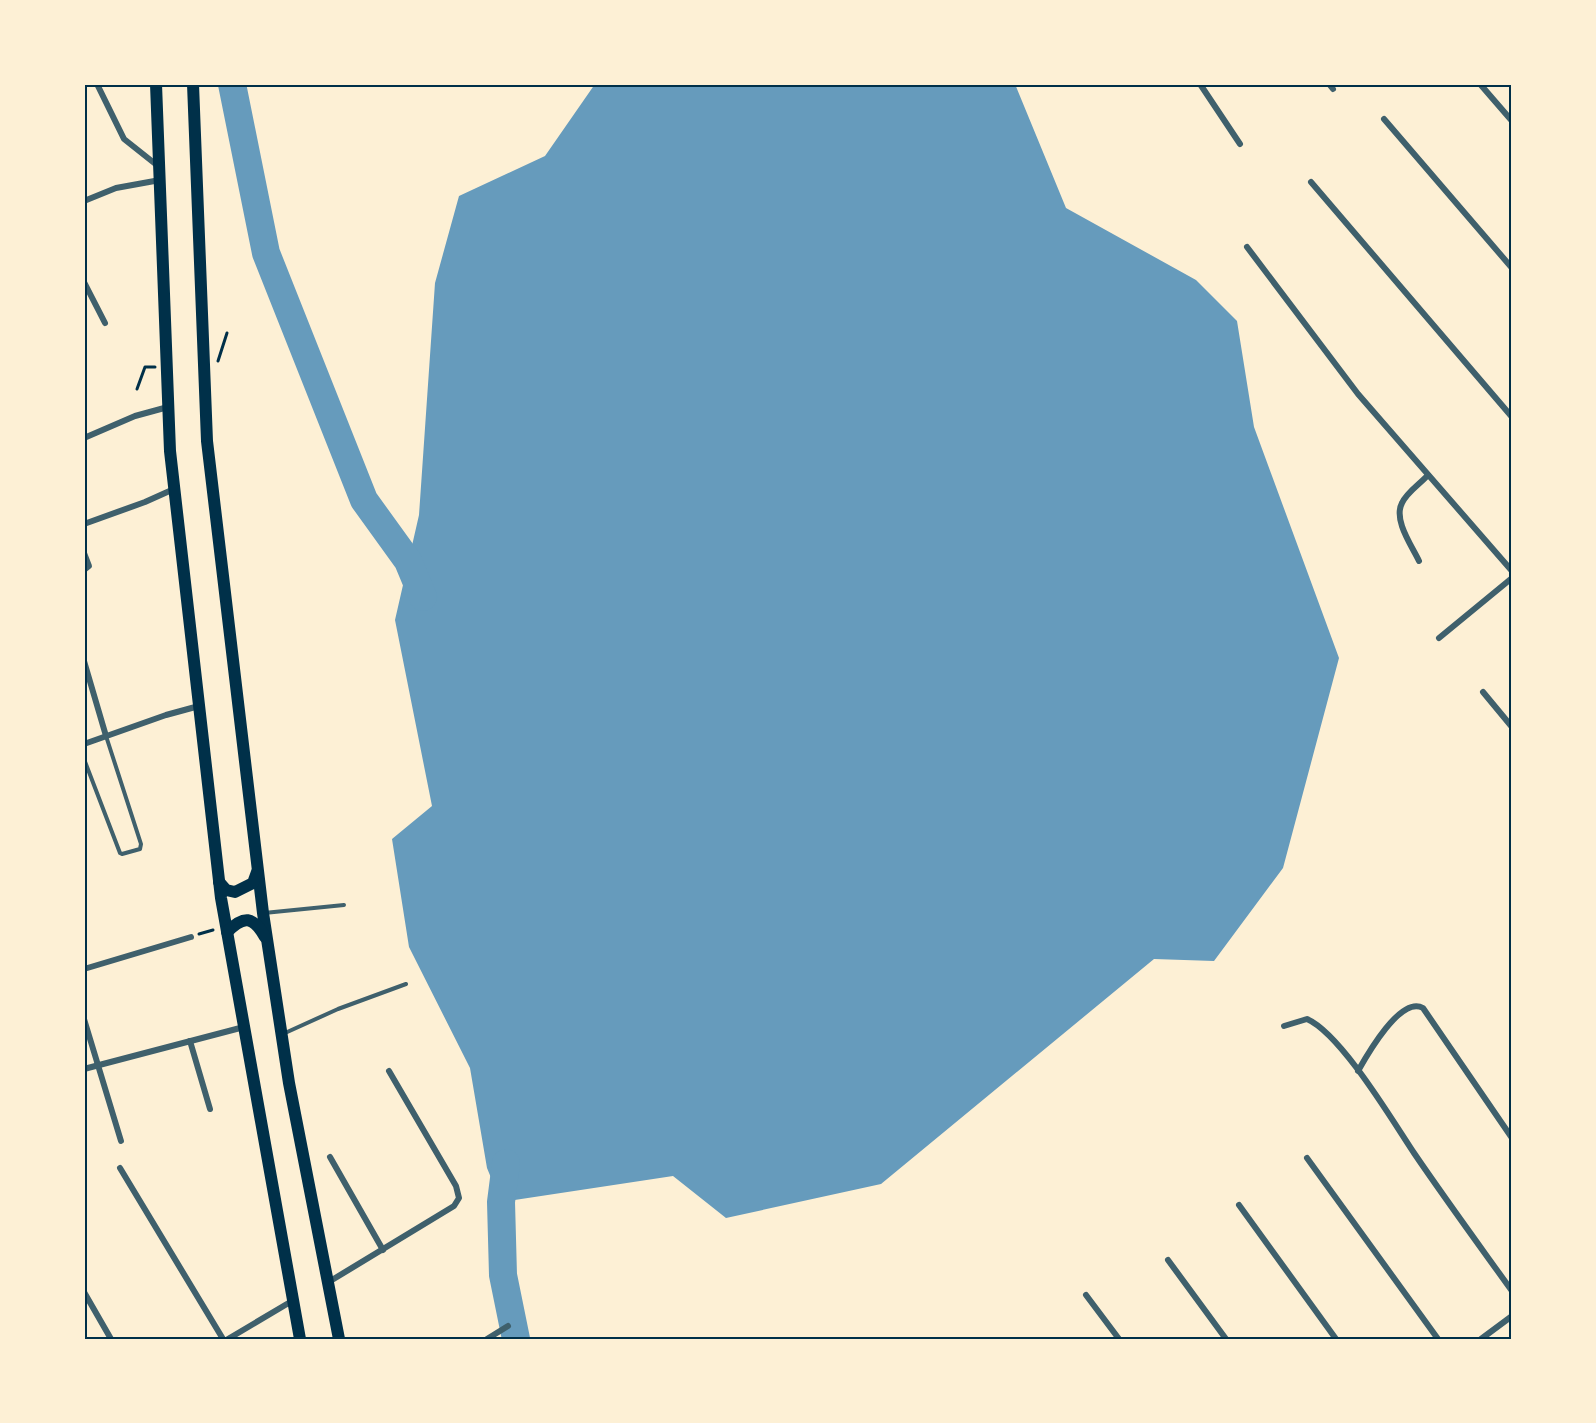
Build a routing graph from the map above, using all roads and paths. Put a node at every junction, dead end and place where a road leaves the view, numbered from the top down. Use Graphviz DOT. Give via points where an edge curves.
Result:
graph roads {
  1 [pos="97,84"];
  2 [pos="156,84"];
  3 [pos="193,84"];
  4 [pos="1200,84"];
  5 [pos="1480,84"];
  6 [pos="1383,119"];
  7 [pos="1512,121"];
  8 [pos="1240,144"];
  9 [pos="160,174"];
  10 [pos="1311,182"];
  11 [pos="84,201"];
  12 [pos="1247,247"];
  13 [pos="1512,267"];
  14 [pos="84,282"];
  15 [pos="105,323"];
  16 [pos="228,333"];
  17 [pos="217,365"];
  18 [pos="145,367"];
  19 [pos="137,389"];
  20 [pos="169,406"];
  21 [pos="1512,417"];
  22 [pos="84,438"];
  23 [pos="1428,475"];
  24 [pos="174,489"];
  25 [pos="84,524"];
  26 [pos="84,554"];
  27 [pos="1419,561"];
  28 [pos="84,570"];
  29 [pos="1512,571"];
  30 [pos="1512,578"];
  31 [pos="1439,638"];
  32 [pos="84,661"];
  33 [pos="1483,692"];
  34 [pos="199,706"];
  35 [pos="1512,727"];
  36 [pos="106,736"];
  37 [pos="84,744"];
  38 [pos="84,759"];
  39 [pos="257,871"];
  40 [pos="219,882"];
  41 [pos="344,905"];
  42 [pos="263,913"];
  43 [pos="227,929"];
  44 [pos="191,937"];
  45 [pos="267,940"];
  46 [pos="84,969"];
  47 [pos="406,984"];
  48 [pos="84,1019"];
  49 [pos="1284,1026"];
  50 [pos="244,1027"];
  51 [pos="282,1035"];
  52 [pos="190,1041"];
  53 [pos="99,1064"];
  54 [pos="84,1069"];
  55 [pos="389,1071"];
  56 [pos="1358,1071"];
  57 [pos="210,1109"];
  58 [pos="1512,1138"];
  59 [pos="121,1141"];
  60 [pos="330,1157"];
  61 [pos="1306,1158"];
  62 [pos="120,1168"];
  63 [pos="1239,1205"];
  64 [pos="383,1250"];
  65 [pos="1168,1260"];
  66 [pos="327,1284"];
  67 [pos="1512,1291"];
  68 [pos="84,1292"];
  69 [pos="1086,1295"];
  70 [pos="292,1301"];
  71 [pos="1512,1316"];
  72 [pos="508,1326"];
  73 [pos="111,1339"];
  74 [pos="223,1339"];
  75 [pos="228,1339"];
  76 [pos="300,1339"];
  77 [pos="339,1339"];
  78 [pos="487,1339"];
  79 [pos="1119,1339"];
  80 [pos="1226,1339"];
  81 [pos="1335,1339"];
  82 [pos="1438,1339"];
  83 [pos="1481,1339"];
  1 -- 9 [label="street" via="124,139"];
  2 -- 9 [label="main road"];
  3 -- 39 [label="main road" via="207,441"];
  4 -- 8 [label="street"];
  5 -- 7 [label="street"];
  6 -- 13 [label="street"];
  9 -- 11 [label="street"];
  9 -- 20 [label="main road"];
  10 -- 21 [label="street"];
  12 -- 23 [label="street" via="1327,355"];
  14 -- 15 [label="street"];
  16 -- 17 [label="path"];
  18 -- 19 [label="path"];
  20 -- 22 [label="street"];
  20 -- 24 [label="main road"];
  23 -- 27 [label="street" via="1405,497 1399,514"];
  23 -- 29 [label="street"];
  24 -- 25 [label="street"];
  24 -- 34 [label="main road"];
  26 -- 28 [label="street" via="88,566"];
  30 -- 31 [label="street"];
  32 -- 36 [label="street"];
  33 -- 35 [label="street"];
  34 -- 36 [label="street"];
  34 -- 40 [label="main road"];
  36 -- 37 [label="street"];
  36 -- 38 [label="lane" via="140,849 120,853"];
  39 -- 40 [label="main road" via="253,883 235,892 226,890"];
  39 -- 42 [label="main road"];
  40 -- 43 [label="main road"];
  41 -- 42 [label="lane"];
  42 -- 45 [label="main road"];
  43 -- 44 [label="path"];
  43 -- 45 [label="main road" via="238,921 248,920 258,925"];
  43 -- 50 [label="main road"];
  44 -- 46 [label="street"];
  45 -- 51 [label="main road"];
  47 -- 51 [label="lane"];
  48 -- 53 [label="street"];
  49 -- 56 [label="street" via="1303,1019 1316,1023"];
  50 -- 52 [label="street"];
  50 -- 70 [label="main road"];
  51 -- 66 [label="main road"];
  52 -- 53 [label="street"];
  52 -- 57 [label="street"];
  53 -- 54 [label="street"];
  53 -- 59 [label="street"];
  55 -- 64 [label="street" via="456,1186 459,1198 454,1206"];
  56 -- 58 [label="street" via="1387,1026 1405,1010 1418,1005"];
  56 -- 67 [label="street"];
  60 -- 64 [label="street"];
  61 -- 82 [label="street"];
  62 -- 74 [label="street"];
  63 -- 81 [label="street"];
  64 -- 66 [label="street"];
  65 -- 80 [label="street"];
  66 -- 77 [label="main road"];
  68 -- 73 [label="street"];
  69 -- 79 [label="street"];
  70 -- 75 [label="street"];
  70 -- 76 [label="main road"];
  71 -- 83 [label="street"];
  72 -- 78 [label="street"];
}
